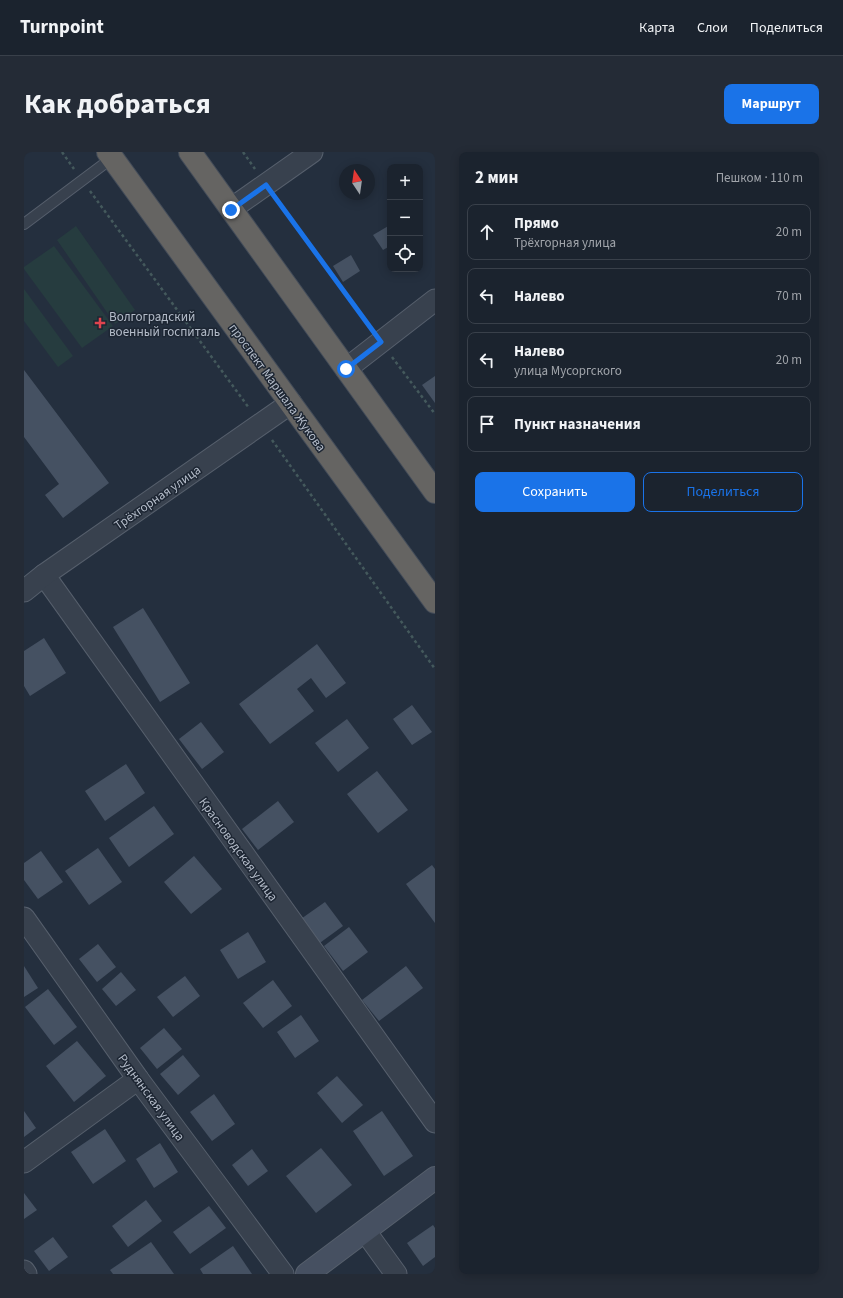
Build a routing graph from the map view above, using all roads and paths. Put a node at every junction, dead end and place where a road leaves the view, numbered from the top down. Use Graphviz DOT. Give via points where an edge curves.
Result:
graph roads {
  1 [pos="190,152"];
  2 [pos="312,152"];
  3 [pos="110,155"];
  4 [pos="266,185"];
  5 [pos="231,210"];
  6 [pos="24,224"];
  7 [pos="435,300"];
  8 [pos="381,342"];
  9 [pos="346,369"];
  10 [pos="291,404"];
  11 [pos="435,414"];
  12 [pos="435,492"];
  13 [pos="44,576"];
  14 [pos="24,591"];
  15 [pos="435,602"];
  16 [pos="24,918"];
  17 [pos="138,1080"];
  18 [pos="435,1122"];
  19 [pos="24,1162"];
  20 [pos="435,1178"];
  21 [pos="364,1231"];
  22 [pos="24,1271"];
  23 [pos="26,1274"];
  24 [pos="283,1274"];
  25 [pos="307,1274"];
  26 [pos="396,1274"];
  1 -- 5 [label="highway"];
  2 -- 4 [label="street"];
  3 -- 6 [label="lane"];
  3 -- 10 [label="highway, проспект Маршала Жукова"];
  4 -- 5 [label="street"];
  4 -- 8 [label="path"];
  5 -- 9 [label="highway"];
  7 -- 8 [label="street"];
  8 -- 9 [label="street"];
  8 -- 11 [label="path"];
  9 -- 12 [label="highway"];
  10 -- 13 [label="street, Трёхгорная улица"];
  10 -- 15 [label="highway, проспект Маршала Жукова"];
  13 -- 14 [label="street, Трёхгорная улица"];
  13 -- 18 [label="street, Красноводская улица"];
  16 -- 17 [label="street, Руднянская улица"];
  17 -- 19 [label="street"];
  17 -- 24 [label="street, Руднянская улица"];
  20 -- 21 [label="main road"];
  21 -- 25 [label="main road"];
  21 -- 26 [label="street"];
  22 -- 23 [label="street"];
}
